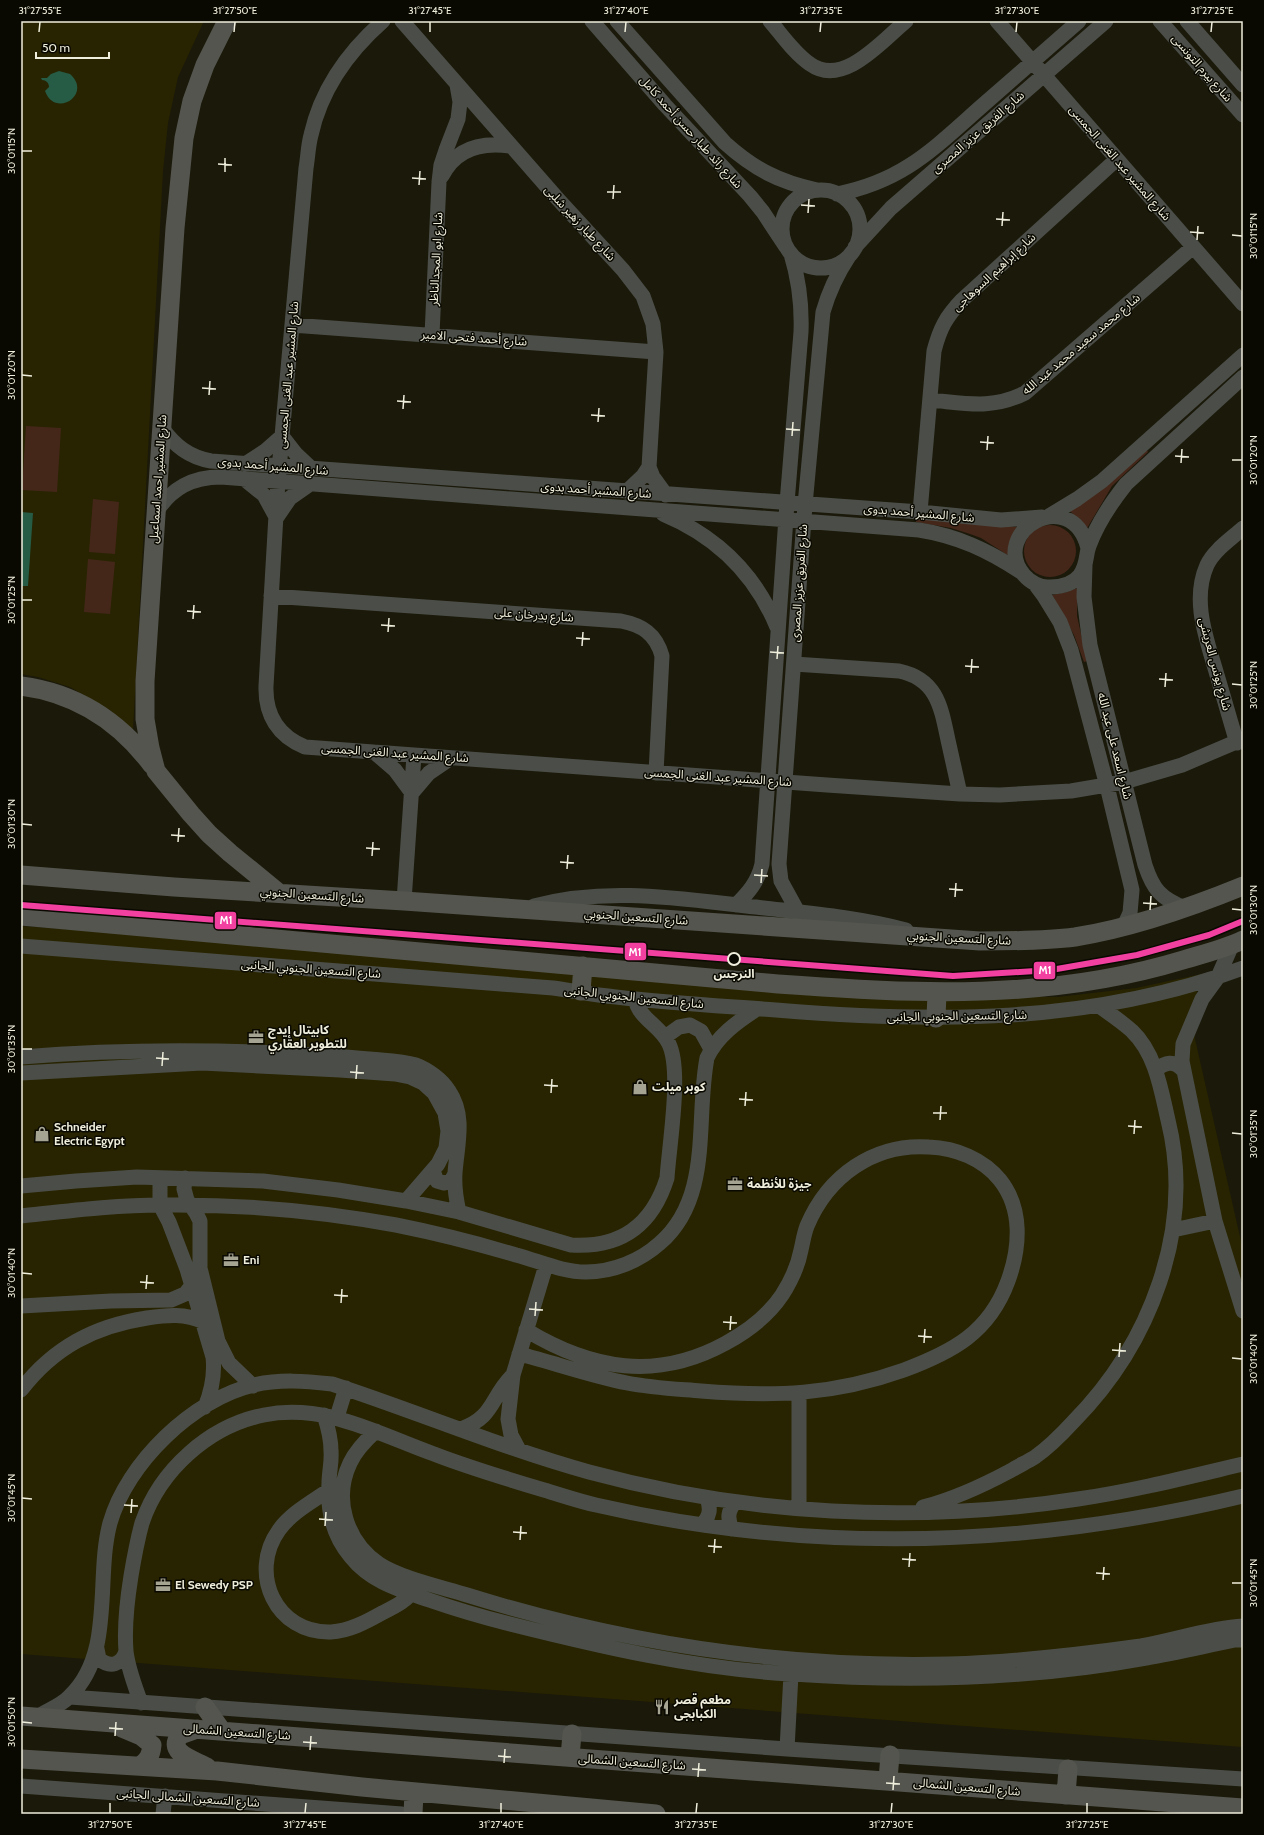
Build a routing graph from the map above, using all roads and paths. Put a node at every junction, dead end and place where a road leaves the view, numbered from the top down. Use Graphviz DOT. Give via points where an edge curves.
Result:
graph roads {
  1 [pos="227,21"];
  2 [pos="383,21"];
  3 [pos="402,21"];
  4 [pos="592,21"];
  5 [pos="617,21"];
  6 [pos="770,21"];
  7 [pos="906,21"];
  8 [pos="997,21"];
  9 [pos="1079,21"];
  10 [pos="1106,21"];
  11 [pos="1160,21"];
  12 [pos="1187,21"];
  13 [pos="1032,62"];
  14 [pos="1044,74"];
  15 [pos="457,85"];
  16 [pos="1243,85"];
  17 [pos="1243,115"];
  18 [pos="510,146"];
  19 [pos="1117,159"];
  20 [pos="439,182"];
  21 [pos="817,190"];
  22 [pos="837,194"];
  23 [pos="1193,247"];
  24 [pos="788,251"];
  25 [pos="852,252"];
  26 [pos="1243,304"];
  27 [pos="292,325"];
  28 [pos="432,335"];
  29 [pos="656,352"];
  30 [pos="1243,355"];
  31 [pos="1243,377"];
  32 [pos="930,400"];
  33 [pos="162,428"];
  34 [pos="282,436"];
  35 [pos="649,466"];
  36 [pos="245,472"];
  37 [pos="279,474"];
  38 [pos="311,477"];
  39 [pos="626,492"];
  40 [pos="666,494"];
  41 [pos="787,503"];
  42 [pos="805,505"];
  43 [pos="646,510"];
  44 [pos="156,512"];
  45 [pos="920,512"];
  46 [pos="1046,516"];
  47 [pos="276,518"];
  48 [pos="786,520"];
  49 [pos="804,521"];
  50 [pos="1243,528"];
  51 [pos="1088,548"];
  52 [pos="1085,565"];
  53 [pos="1021,572"];
  54 [pos="1035,584"];
  55 [pos="271,596"];
  56 [pos="778,630"];
  57 [pos="794,664"];
  58 [pos="21,686"];
  59 [pos="140,738"];
  60 [pos="1240,741"];
  61 [pos="374,752"];
  62 [pos="414,755"];
  63 [pos="450,758"];
  64 [pos="656,773"];
  65 [pos="767,781"];
  66 [pos="784,782"];
  67 [pos="1124,782"];
  68 [pos="1107,786"];
  69 [pos="412,793"];
  70 [pos="960,794"];
  71 [pos="21,875"];
  72 [pos="1243,886"];
  73 [pos="279,893"];
  74 [pos="404,901"];
  75 [pos="736,905"];
  76 [pos="1185,908"];
  77 [pos="522,910"];
  78 [pos="798,912"];
  79 [pos="21,916"];
  80 [pos="1124,926"];
  81 [pos="928,937"];
  82 [pos="1238,942"];
  83 [pos="21,946"];
  84 [pos="583,966"];
  85 [pos="1243,968"];
  86 [pos="1218,977"];
  87 [pos="581,991"];
  88 [pos="937,993"];
  89 [pos="635,999"];
  90 [pos="1099,1006"];
  91 [pos="757,1009"];
  92 [pos="936,1018"];
  93 [pos="665,1037"];
  94 [pos="711,1049"];
  95 [pos="21,1057"];
  96 [pos="170,1057"];
  97 [pos="1156,1070"];
  98 [pos="1183,1070"];
  99 [pos="21,1072"];
  100 [pos="433,1171"];
  101 [pos="455,1174"];
  102 [pos="160,1178"];
  103 [pos="185,1178"];
  104 [pos="21,1186"];
  105 [pos="406,1201"];
  106 [pos="160,1205"];
  107 [pos="190,1205"];
  108 [pos="459,1212"];
  109 [pos="21,1216"];
  110 [pos="1215,1221"];
  111 [pos="1173,1230"];
  112 [pos="546,1265"];
  113 [pos="192,1285"];
  114 [pos="21,1306"];
  115 [pos="1243,1311"];
  116 [pos="204,1322"];
  117 [pos="526,1330"];
  118 [pos="519,1354"];
  119 [pos="513,1375"];
  120 [pos="253,1386"];
  121 [pos="346,1388"];
  122 [pos="21,1390"];
  123 [pos="799,1394"];
  124 [pos="204,1407"];
  125 [pos="331,1416"];
  126 [pos="461,1429"];
  127 [pos="376,1431"];
  128 [pos="518,1450"];
  129 [pos="1243,1464"];
  130 [pos="329,1490"];
  131 [pos="1243,1496"];
  132 [pos="707,1498"];
  133 [pos="735,1502"];
  134 [pos="799,1509"];
  135 [pos="901,1512"];
  136 [pos="702,1525"];
  137 [pos="732,1529"];
  138 [pos="419,1580"];
  139 [pos="412,1594"];
  140 [pos="1241,1629"];
  141 [pos="97,1649"];
  142 [pos="126,1651"];
  143 [pos="891,1670"];
  144 [pos="791,1674"];
  145 [pos="70,1697"];
  146 [pos="141,1703"];
  147 [pos="205,1708"];
  148 [pos="29,1717"];
  149 [pos="108,1723"];
  150 [pos="198,1729"];
  151 [pos="222,1731"];
  152 [pos="572,1734"];
  153 [pos="787,1749"];
  154 [pos="890,1755"];
  155 [pos="570,1757"];
  156 [pos="21,1759"];
  157 [pos="140,1766"];
  158 [pos="1068,1769"];
  159 [pos="217,1771"];
  160 [pos="1243,1779"];
  161 [pos="888,1780"];
  162 [pos="21,1786"];
  163 [pos="44,1787"];
  164 [pos="21,1792"];
  165 [pos="414,1792"];
  166 [pos="1066,1795"];
  167 [pos="164,1796"];
  168 [pos="493,1800"];
  169 [pos="1182,1804"];
  170 [pos="290,1805"];
  171 [pos="1243,1808"];
  172 [pos="163,1814"];
  173 [pos="265,1814"];
  174 [pos="402,1814"];
  175 [pos="413,1814"];
  176 [pos="519,1814"];
  177 [pos="656,1814"];
  178 [pos="1222,1814"];
  1 -- 33 [label="main road, شارع المشير احمد اسماعيل" via="205,65 192,101 184,138 175,228"];
  2 -- 27 [label="street, شارع المشير عبد الغنى الجمسى" via="356,48 334,78 321,103 310,135"];
  3 -- 15 [label="street, شارع طيار زهير شلبى"];
  4 -- 24 [label="street, شارع رائد طيار حسن أحمد كامل" via="750,196"];
  5 -- 21 [label="street, شارع رائد طيار حسن أحمد كامل" via="725,143 741,157 776,179"];
  6 -- 7 [label="street" via="811,65 839,71 852,66"];
  8 -- 13 [label="street, شارع المشير عبد الغنى الجمسى"];
  9 -- 13 [label="street, شارع الفريق عزيز المصرى"];
  10 -- 14 [label="street, شارع الفريق عزيز المصرى"];
  11 -- 17 [label="street, شارع بيرم التونسى"];
  12 -- 16 [label="street, شارع بيرم التونسى"];
  13 -- 14 [label="street, شارع المشير عبد الغنى الجمسى"];
  13 -- 22 [label="street, شارع الفريق عزيز المصرى" via="921,159 873,185"];
  14 -- 19 [label="street, شارع المشير عبد الغنى الجمسى"];
  14 -- 25 [label="street, شارع الفريق عزيز المصرى" via="891,208"];
  15 -- 18 [label="street, شارع طيار زهير شلبى"];
  15 -- 20 [label="street, شارع ابو المجدالناظر" via="460,102 458,119 444,155"];
  18 -- 20 [label="street, شارع ابو المجدالناظر" via="481,145 467,150 450,163"];
  18 -- 29 [label="street, شارع طيار زهير شلبى" via="635,283 654,324"];
  19 -- 23 [label="street, شارع المشير عبد الغنى الجمسى"];
  19 -- 32 [label="street, شارع إبراهيم السوهاجى" via="950,312 939,330 934,351"];
  20 -- 28 [label="street, شارع ابو المجدالناظر"];
  21 -- 22 [label="street"];
  21 -- 24 [label="street" via="799,197 786,211 782,222 782,235"];
  22 -- 25 [label="street" via="848,201 855,211 859,235"];
  23 -- 26 [label="street, شارع المشير عبد الغنى الجمسى"];
  23 -- 32 [label="street, شارع محمد سعيد محمد عبد الله" via="1025,393 1013,399 988,405"];
  24 -- 25 [label="street" via="801,263 813,268 839,264"];
  24 -- 41 [label="street, شارع الفريق عزيز المصرى" via="799,283 802,312"];
  25 -- 42 [label="street, شارع الفريق عزيز المصرى" via="835,280 823,312"];
  27 -- 28 [label="street, شارع أحمد فتحى الامير"];
  27 -- 34 [label="street, شارع المشير عبد الغنى الجمسى"];
  28 -- 29 [label="street, شارع أحمد فتحى الامير"];
  29 -- 35 [label="street, شارع طيار زهير شلبى"];
  30 -- 46 [label="street, شارع المشير أحمد بدوى" via="1102,481 1077,500"];
  31 -- 51 [label="street" via="1126,484 1105,514"];
  32 -- 45 [label="street, شارع إبراهيم السوهاجى"];
  33 -- 36 [label="street, شارع المشير أحمد بدوى" via="173,442 188,454"];
  33 -- 44 [label="main road, شارع المشير احمد اسماعيل"];
  34 -- 36 [label="street"];
  34 -- 37 [label="street, شارع المشير عبد الغنى الجمسى"];
  34 -- 38 [label="street"];
  35 -- 39 [label="street"];
  35 -- 40 [label="street"];
  36 -- 37 [label="street, شارع المشير أحمد بدوى"];
  36 -- 44 [label="street, شارع المشير أحمد بدوى" via="195,479 183,484 172,492"];
  36 -- 47 [label="street" via="264,495"];
  37 -- 38 [label="street, شارع المشير أحمد بدوى"];
  37 -- 47 [label="street, شارع المشير عبد الغنى الجمسى"];
  38 -- 39 [label="street, شارع المشير أحمد بدوى"];
  38 -- 43 [label="street, شارع المشير أحمد بدوى"];
  38 -- 47 [label="street" via="290,498"];
  39 -- 40 [label="street, شارع المشير أحمد بدوى"];
  40 -- 41 [label="street, شارع المشير أحمد بدوى"];
  41 -- 42 [label="street, شارع المشير أحمد بدوى"];
  41 -- 48 [label="street, شارع الفريق عزيز المصرى"];
  42 -- 45 [label="street, شارع المشير أحمد بدوى"];
  42 -- 49 [label="street, شارع الفريق عزيز المصرى"];
  43 -- 48 [label="street, شارع المشير أحمد بدوى"];
  43 -- 56 [label="street" via="690,526 716,543 739,564 758,589"];
  44 -- 59 [label="main road, شارع المشير احمد اسماعيل"];
  45 -- 46 [label="street, شارع المشير أحمد بدوى" via="1001,520"];
  46 -- 51 [label="street" via="1071,521 1085,537"];
  46 -- 53 [label="street" via="1027,526 1018,539 1015,550"];
  47 -- 55 [label="street, شارع المشير عبد الغنى الجمسى"];
  48 -- 49 [label="street, شارع المشير أحمد بدوى"];
  48 -- 56 [label="street, شارع الفريق عزيز المصرى"];
  49 -- 53 [label="street, شارع المشير أحمد بدوى" via="935,533 981,548"];
  49 -- 57 [label="street, شارع الفريق عزيز المصرى"];
  50 -- 60 [label="street, شارع يونس العريشى" via="1216,552 1208,564 1201,586 1200,600 1204,628"];
  51 -- 52 [label="street"];
  52 -- 54 [label="street" via="1079,576 1070,583 1046,588"];
  52 -- 67 [label="street, شارع اسعد على عبد الله" via="1085,613 1090,645"];
  53 -- 54 [label="street"];
  54 -- 68 [label="street, شارع اسعد على عبد الله" via="1056,615 1071,650"];
  55 -- 61 [label="street, شارع المشير عبد الغنى الجمسى" via="265,696 275,725 285,736 305,747"];
  55 -- 64 [label="street, شارع بدرخان على" via="621,621 638,625 655,639 662,656"];
  56 -- 65 [label="street, شارع الفريق عزيز المصرى"];
  57 -- 66 [label="street, شارع الفريق عزيز المصرى"];
  57 -- 70 [label="street" via="898,671 921,680 933,691 940,705"];
  58 -- 59 [label="main road" via="60,694 83,704"];
  59 -- 73 [label="main road, شارع المشير احمد اسماعيل" via="156,771 191,814 230,853"];
  60 -- 67 [label="street, شارع المشير عبد الغنى الجمسى" via="1182,765"];
  61 -- 62 [label="street, شارع المشير عبد الغنى الجمسى"];
  61 -- 69 [label="street" via="395,770"];
  62 -- 63 [label="street, شارع المشير عبد الغنى الجمسى"];
  62 -- 69 [label="street"];
  63 -- 64 [label="street, شارع المشير عبد الغنى الجمسى"];
  63 -- 69 [label="street" via="429,773"];
  64 -- 65 [label="street, شارع المشير عبد الغنى الجمسى"];
  65 -- 66 [label="street, شارع المشير عبد الغنى الجمسى"];
  65 -- 75 [label="street, شارع الفريق عزيز المصرى" via="760,872 753,886"];
  66 -- 70 [label="street, شارع المشير عبد الغنى الجمسى"];
  66 -- 78 [label="street, شارع الفريق عزيز المصرى" via="779,874 784,889"];
  67 -- 68 [label="street, شارع المشير عبد الغنى الجمسى"];
  67 -- 76 [label="street, شارع اسعد على عبد الله" via="1149,878 1160,895"];
  68 -- 70 [label="street, شارع المشير عبد الغنى الجمسى" via="1036,794"];
  68 -- 80 [label="street, شارع اسعد على عبد الله" via="1132,890 1130,913"];
  69 -- 74 [label="street"];
  71 -- 73 [label="main road, شارع التسعين الجنوبي"];
  72 -- 76 [label="main road, شارع التسعين الجنوبي"];
  73 -- 74 [label="main road, شارع التسعين الجنوبي"];
  74 -- 77 [label="main road, شارع التسعين الجنوبي"];
  75 -- 77 [label="street" via="622,895 561,900"];
  75 -- 78 [label="street"];
  76 -- 80 [label="main road, شارع التسعين الجنوبي"];
  77 -- 81 [label="main road, شارع التسعين الجنوبي"];
  78 -- 81 [label="street" via="872,922"];
  79 -- 84 [label="main road"];
  80 -- 81 [label="main road, شارع التسعين الجنوبي" via="1073,937 1016,941"];
  82 -- 86 [label="street"];
  82 -- 88 [label="main road" via="1161,967 1108,979 1044,987"];
  83 -- 87 [label="street, شارع التسعين الجنوبي الجانبى"];
  84 -- 87 [label="main road"];
  84 -- 88 [label="main road" via="849,989"];
  85 -- 86 [label="street, شارع التسعين الجنوبي الجانبى"];
  86 -- 90 [label="street, شارع التسعين الجنوبي الجانبى" via="1158,995"];
  86 -- 98 [label="street" via="1202,999 1183,1044"];
  87 -- 89 [label="street, شارع التسعين الجنوبي الجانبى"];
  88 -- 92 [label="main road"];
  89 -- 91 [label="street, شارع التسعين الجنوبي الجانبى"];
  89 -- 93 [label="street" via="641,1013"];
  90 -- 92 [label="street, شارع التسعين الجنوبي الجانبى" via="1038,1014"];
  90 -- 97 [label="street" via="1134,1032 1146,1048"];
  91 -- 92 [label="street, شارع التسعين الجنوبي الجانبى"];
  91 -- 94 [label="street" via="723,1034"];
  93 -- 94 [label="street" via="679,1027 690,1025 701,1032"];
  93 -- 108 [label="street" via="673,1055 675,1082 667,1178 655,1208 645,1220 618,1239 587,1246 571,1245"];
  94 -- 112 [label="street" via="706,1068 696,1180 686,1211 675,1228 644,1256 606,1270 586,1272"];
  95 -- 96 [label="street" via="83,1052"];
  96 -- 99 [label="street"];
  96 -- 100 [label="street" via="202,1063 410,1077 423,1083 434,1093 442,1105 447,1122 446,1148"];
  96 -- 101 [label="street" via="317,1055 405,1062 417,1066 441,1080 456,1104 460,1131"];
  97 -- 98 [label="street" via="1166,1063 1172,1063"];
  97 -- 111 [label="street" via="1171,1132 1175,1161"];
  98 -- 110 [label="street"];
  100 -- 101 [label="street" via="437,1181 444,1183 451,1181"];
  100 -- 105 [label="street"];
  101 -- 108 [label="street"];
  102 -- 103 [label="street"];
  102 -- 104 [label="street"];
  102 -- 106 [label="street"];
  103 -- 105 [label="street" via="263,1181"];
  103 -- 107 [label="street" via="185,1194"];
  105 -- 108 [label="street"];
  106 -- 107 [label="street"];
  106 -- 109 [label="street" via="80,1209"];
  106 -- 113 [label="street" via="169,1222"];
  107 -- 112 [label="street" via="299,1211 393,1225 456,1238"];
  107 -- 120 [label="street" via="200,1221 200,1268 218,1341 229,1363"];
  110 -- 111 [label="street"];
  110 -- 115 [label="street"];
  111 -- 135 [label="street" via="1162,1276 1143,1326 1121,1365 1090,1406 1035,1457 979,1487 941,1502"];
  112 -- 117 [label="street"];
  113 -- 114 [label="street" via="185,1294 171,1300"];
  113 -- 116 [label="street"];
  116 -- 122 [label="street" via="186,1315 176,1315 122,1322 94,1332 72,1343 50,1359"];
  116 -- 124 [label="street" via="215,1370 212,1389"];
  117 -- 118 [label="street"];
  117 -- 123 [label="street" via="566,1350 613,1364 660,1366 701,1356 749,1330 776,1303 794,1272 805,1229 813,1212 833,1184 854,1165 884,1152 927,1147 961,1153 989,1169 1008,1193 1018,1231 1010,1276 1000,1299 986,1320 970,1337 937,1357 857,1384"];
  118 -- 119 [label="street"];
  118 -- 123 [label="street" via="626,1383 653,1387"];
  119 -- 126 [label="street" via="483,1417"];
  119 -- 128 [label="street" via="508,1419 511,1435"];
  120 -- 121 [label="street" via="303,1380"];
  120 -- 124 [label="street"];
  121 -- 125 [label="street"];
  121 -- 126 [label="street"];
  123 -- 134 [label="street"];
  124 -- 141 [label="street" via="164,1438 142,1461 124,1490 110,1522 104,1556"];
  125 -- 127 [label="street"];
  125 -- 130 [label="street" via="328,1426 332,1450"];
  125 -- 142 [label="street" via="309,1412 286,1412 240,1422 199,1445 176,1466 156,1492 143,1520 136,1546 126,1612"];
  126 -- 128 [label="street"];
  127 -- 136 [label="street" via="494,1476 595,1505"];
  127 -- 138 [label="street" via="361,1444 350,1461 344,1480 342,1500 345,1520 352,1536 364,1552 380,1565"];
  128 -- 132 [label="street" via="592,1473"];
  129 -- 135 [label="street" via="1077,1500 989,1509"];
  130 -- 139 [label="street" via="332,1520 339,1539 350,1557 365,1572 381,1582"];
  130 -- 139 [label="street" via="290,1518 279,1530 271,1546 266,1574 270,1593 279,1608 291,1620 305,1628 338,1632 375,1617"];
  131 -- 137 [label="street" via="1098,1525 971,1538 802,1537"];
  132 -- 133 [label="street"];
  132 -- 136 [label="street" via="710,1512"];
  133 -- 134 [label="street"];
  133 -- 137 [label="street" via="728,1515"];
  134 -- 135 [label="street"];
  136 -- 137 [label="street"];
  138 -- 139 [label="street"];
  138 -- 143 [label="street" via="503,1606 581,1626 674,1644"];
  139 -- 144 [label="street" via="468,1614 578,1641 671,1659"];
  140 -- 143 [label="street" via="1235,1640 1144,1652 1066,1669 1004,1674"];
  141 -- 142 [label="street" via="99,1659 108,1664 118,1663"];
  141 -- 145 [label="street" via="83,1682"];
  142 -- 146 [label="street"];
  143 -- 144 [label="street"];
  144 -- 153 [label="street"];
  145 -- 146 [label="street"];
  145 -- 148 [label="street"];
  146 -- 147 [label="street"];
  147 -- 151 [label="main road"];
  147 -- 152 [label="street"];
  148 -- 149 [label="main road, شارع التسعين الشمالى"];
  149 -- 150 [label="main road, شارع التسعين الشمالى"];
  149 -- 157 [label="main road" via="141,1736 152,1745 147,1762"];
  150 -- 151 [label="main road, شارع التسعين الشمالى"];
  150 -- 159 [label="main road" via="180,1735 176,1742 178,1751 187,1758"];
  151 -- 155 [label="main road, شارع التسعين الشمالى"];
  152 -- 153 [label="street"];
  152 -- 155 [label="main road"];
  153 -- 154 [label="street"];
  154 -- 158 [label="street"];
  154 -- 161 [label="main road"];
  155 -- 161 [label="main road, شارع التسعين الشمالى"];
  156 -- 157 [label="main road"];
  157 -- 159 [label="main road"];
  158 -- 160 [label="street"];
  158 -- 166 [label="main road"];
  159 -- 165 [label="main road"];
  161 -- 166 [label="main road, شارع التسعين الشمالى"];
  162 -- 163 [label="street, شارع التسعين الشمالى الجانبى"];
  163 -- 164 [label="street"];
  163 -- 167 [label="street, شارع التسعين الشمالى الجانبى"];
  165 -- 168 [label="main road"];
  165 -- 175 [label="main road"];
  166 -- 169 [label="main road, شارع التسعين الشمالى"];
  167 -- 170 [label="street, شارع التسعين الشمالى الجانبى"];
  167 -- 172 [label="street"];
  168 -- 176 [label="main road"];
  168 -- 177 [label="main road"];
  169 -- 171 [label="main road, شارع التسعين الشمالى"];
  169 -- 178 [label="main road"];
  170 -- 173 [label="street"];
  170 -- 174 [label="street, شارع التسعين الشمالى الجانبى"];
}
